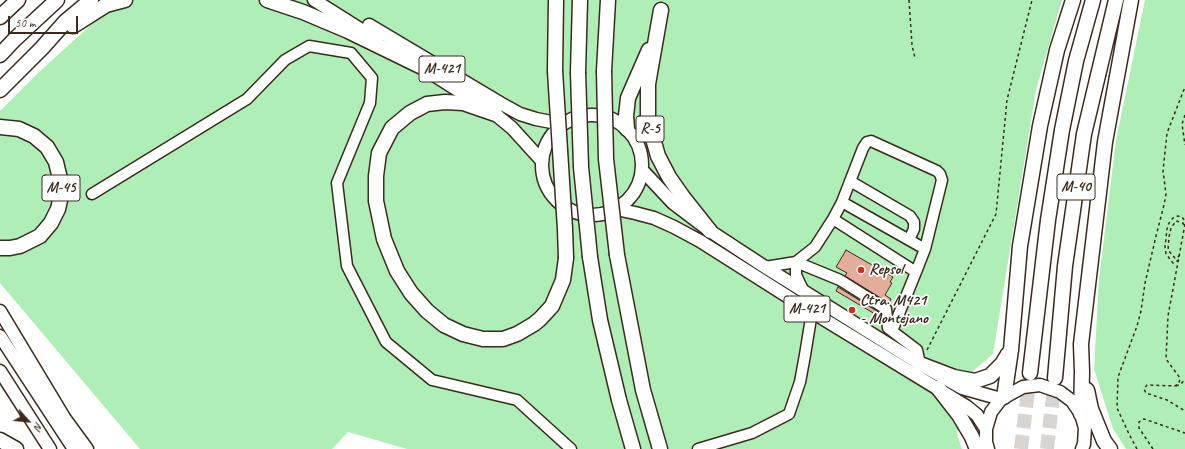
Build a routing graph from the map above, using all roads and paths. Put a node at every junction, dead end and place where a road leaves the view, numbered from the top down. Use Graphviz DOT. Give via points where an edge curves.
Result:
graph roads {
  1 [pos="18,0"];
  2 [pos="57,0"];
  3 [pos="91,0"];
  4 [pos="125,0"];
  5 [pos="267,0"];
  6 [pos="314,0"];
  7 [pos="328,0"];
  8 [pos="556,0"];
  9 [pos="580,0"];
  10 [pos="608,0"];
  11 [pos="909,0"];
  12 [pos="1032,0"];
  13 [pos="1073,0"];
  14 [pos="1092,0"];
  15 [pos="1116,0"];
  16 [pos="1131,0"];
  17 [pos="662,5"];
  18 [pos="0,17"];
  19 [pos="42,48"];
  20 [pos="0,55"];
  21 [pos="915,58"];
  22 [pos="424,68"];
  23 [pos="1185,87"];
  24 [pos="0,90"];
  25 [pos="495,114"];
  26 [pos="1185,115"];
  27 [pos="562,124"];
  28 [pos="0,127"];
  29 [pos="627,129"];
  30 [pos="1185,145"];
  31 [pos="542,160"];
  32 [pos="642,170"];
  33 [pos="850,181"];
  34 [pos="92,194"];
  35 [pos="842,202"];
  36 [pos="616,209"];
  37 [pos="833,220"];
  38 [pos="1185,222"];
  39 [pos="1184,228"];
  40 [pos="710,231"];
  41 [pos="909,240"];
  42 [pos="0,248"];
  43 [pos="924,249"];
  44 [pos="1180,255"];
  45 [pos="1179,260"];
  46 [pos="796,262"];
  47 [pos="765,267"];
  48 [pos="916,272"];
  49 [pos="804,292"];
  50 [pos="0,311"];
  51 [pos="812,312"];
  52 [pos="892,330"];
  53 [pos="0,336"];
  54 [pos="1010,350"];
  55 [pos="920,364"];
  56 [pos="0,372"];
  57 [pos="1082,372"];
  58 [pos="1030,373"];
  59 [pos="1055,378"];
  60 [pos="1185,379"];
  61 [pos="1175,386"];
  62 [pos="938,388"];
  63 [pos="1002,398"];
  64 [pos="1185,411"];
  65 [pos="1081,414"];
  66 [pos="986,429"];
  67 [pos="40,433"];
  68 [pos="1185,433"];
  69 [pos="0,440"];
  70 [pos="1085,447"];
  71 [pos="16,449"];
  72 [pos="46,449"];
  73 [pos="50,449"];
  74 [pos="74,449"];
  75 [pos="87,449"];
  76 [pos="571,449"];
  77 [pos="633,449"];
  78 [pos="660,449"];
  79 [pos="698,449"];
  80 [pos="977,449"];
  81 [pos="988,449"];
  82 [pos="1110,449"];
  83 [pos="1137,449"];
  84 [pos="1153,449"];
  1 -- 18 [label="highway"];
  2 -- 20 [label="highway"];
  3 -- 19 [label="highway" via="66,21"];
  4 -- 19 [label="highway" via="106,5 83,18"];
  5 -- 22 [label="highway" via="348,31"];
  6 -- 22 [label="main road, M-421"];
  7 -- 27 [label="main road, M-421" via="520,114"];
  8 -- 25 [label="highway, bridge" via="555,71 566,258 562,280 552,306 534,324 503,339 483,339 463,334 444,325 416,299 397,271 384,239 376,201 376,176 379,154 392,128 410,113 428,104 463,103"];
  9 -- 77 [label="highway, bridge" via="580,167 590,257 600,320"];
  10 -- 78 [label="highway, bridge" via="604,70 606,159 617,255 642,390"];
  11 -- 21 [label="path"];
  12 -- 55 [label="path" via="1007,100 996,214"];
  13 -- 54 [label="highway" via="1057,50 1040,126 1020,246"];
  14 -- 58 [label="highway, M-40" via="1062,130 1048,220"];
  15 -- 59 [label="highway, M-40" via="1084,134 1065,266"];
  16 -- 57 [label="highway" via="1105,142 1081,344"];
  17 -- 29 [label="highway, R-5" via="650,48 628,98"];
  17 -- 40 [label="highway, R-5" via="648,84 648,121 658,156 669,178"];
  19 -- 24 [label="highway"];
  22 -- 25 [label="main road, M-421"];
  23 -- 83 [label="path" via="1167,133 1163,171 1166,194 1141,311 1118,377 1118,408"];
  25 -- 31 [label="main road, M-421"];
  26 -- 30 [label="path" via="1182,124"];
  27 -- 29 [label="main road, M-421" via="594,115 612,119"];
  27 -- 31 [label="main road, M-421" via="549,141"];
  28 -- 42 [label="highway, M-45" via="34,136 47,147 56,162 62,183 58,209 40,236 20,246"];
  29 -- 32 [label="main road, M-421" via="639,148"];
  31 -- 36 [label="main road, M-421" via="544,182 549,192 566,208 584,214 603,214"];
  32 -- 36 [label="main road, M-421" via="631,197"];
  32 -- 40 [label="main road, M-421" via="674,203"];
  33 -- 35 [label="lane"];
  33 -- 41 [label="lane" via="910,216 914,222 914,229"];
  33 -- 43 [label="lane" via="863,148 871,140 940,174 942,180"];
  34 -- 76 [label="lane" via="247,99 285,60 309,46 351,53 372,78 370,103 337,183 347,266 386,342 432,380 517,400"];
  35 -- 37 [label="lane"];
  35 -- 41 [label="lane"];
  36 -- 51 [label="main road, M-421" via="654,218 681,230"];
  37 -- 46 [label="lane" via="815,247"];
  37 -- 48 [label="lane"];
  38 -- 39 [label="path"];
  38 -- 45 [label="path" via="1178,216 1173,218 1167,229 1166,254 1173,263"];
  39 -- 44 [label="path"];
  39 -- 44 [label="path" via="1183,223 1176,221 1169,237 1168,250 1174,258"];
  40 -- 47 [label="main road, M-421"];
  41 -- 43 [label="lane"];
  43 -- 48 [label="lane"];
  44 -- 45 [label="path"];
  45 -- 61 [label="path" via="1168,316 1166,359 1180,378"];
  46 -- 47 [label="lane"];
  46 -- 49 [label="lane" via="796,274"];
  46 -- 52 [label="lane" via="840,280 886,309 888,328"];
  47 -- 49 [label="main road, M-421"];
  48 -- 52 [label="lane"];
  49 -- 55 [label="main road, M-421"];
  50 -- 75 [label="main road" via="65,419"];
  51 -- 62 [label="main road, M-421"];
  51 -- 79 [label="lane" via="800,382 789,414 752,433"];
  52 -- 55 [label="lane" via="917,350"];
  53 -- 74 [label="main road"];
  54 -- 55 [label="highway" via="1002,364 990,376 975,381 954,377"];
  54 -- 63 [label="highway"];
  55 -- 63 [label="main road, M-421" via="962,388"];
  56 -- 67 [label="main road"];
  57 -- 65 [label="highway"];
  57 -- 82 [label="highway" via="1091,409"];
  60 -- 61 [label="path" via="1179,386"];
  61 -- 64 [label="path" via="1147,385 1144,389 1146,393 1167,400"];
  62 -- 66 [label="main road, M-421" via="977,415"];
  62 -- 80 [label="highway" via="959,415"];
  63 -- 65 [label="main road" via="1023,387 1040,385 1060,392"];
  63 -- 66 [label="main road" via="992,412"];
  65 -- 70 [label="main road" via="1085,428"];
  66 -- 81 [label="main road"];
  67 -- 72 [label="main road"];
  67 -- 73 [label="main road"];
  68 -- 84 [label="path" via="1144,419 1139,422 1139,428"];
  69 -- 71 [label="highway"];
}
